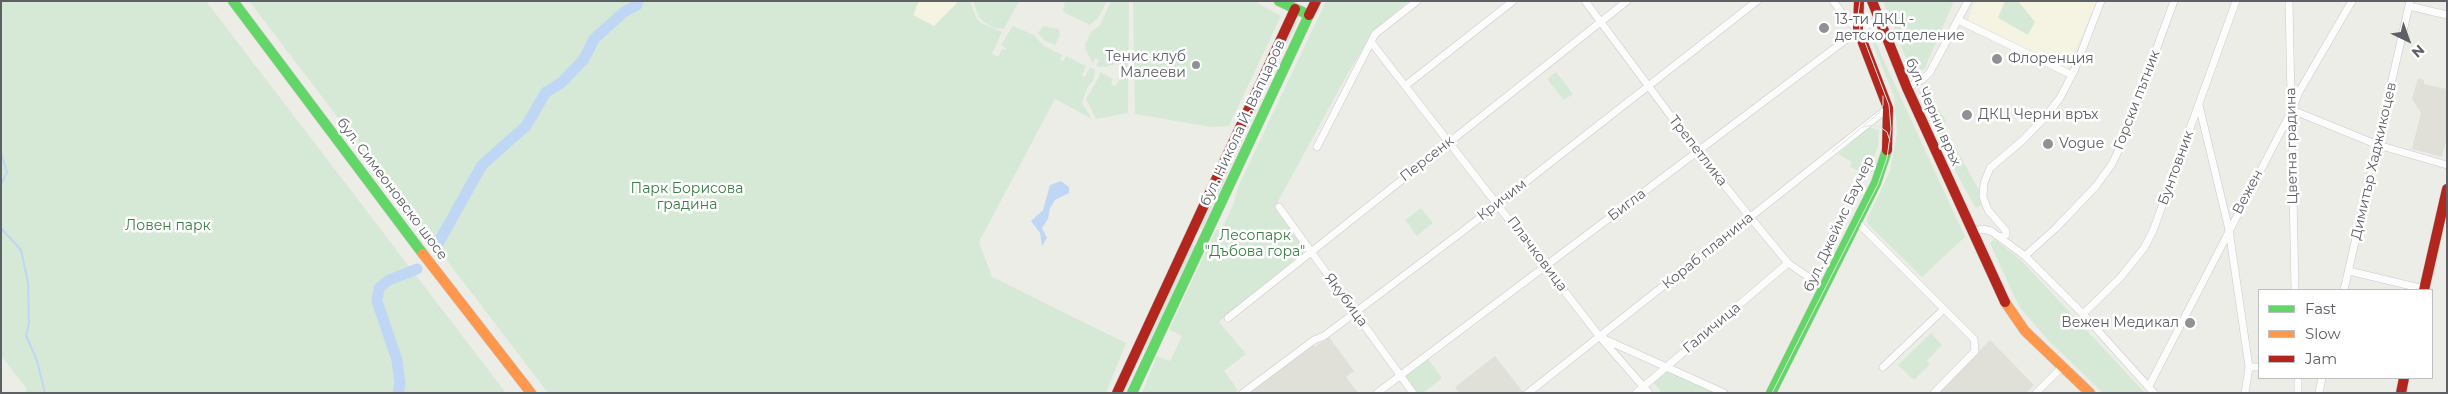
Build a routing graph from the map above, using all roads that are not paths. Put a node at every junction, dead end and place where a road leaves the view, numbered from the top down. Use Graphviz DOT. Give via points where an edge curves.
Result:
graph roads {
  1 [pos="233,1"];
  2 [pos="1279,1"];
  3 [pos="1316,1"];
  4 [pos="1417,1"];
  5 [pos="1513,1"];
  6 [pos="1584,1"];
  7 [pos="1627,1"];
  8 [pos="1757,1"];
  9 [pos="1833,1"];
  10 [pos="1859,1"];
  11 [pos="1872,1"];
  12 [pos="1968,1"];
  13 [pos="2101,1"];
  14 [pos="2174,1"];
  15 [pos="2236,1"];
  16 [pos="2289,1"];
  17 [pos="2352,1"];
  18 [pos="2410,4"];
  19 [pos="1297,5"];
  20 [pos="1309,15"];
  21 [pos="2447,16"];
  22 [pos="1879,20"];
  23 [pos="1958,20"];
  24 [pos="1601,22"];
  25 [pos="1858,30"];
  26 [pos="1371,42"];
  27 [pos="2072,76"];
  28 [pos="1648,85"];
  29 [pos="1405,86"];
  30 [pos="1907,88"];
  31 [pos="2199,105"];
  32 [pos="1888,108"];
  33 [pos="2292,110"];
  34 [pos="1448,142"];
  35 [pos="2378,145"];
  36 [pos="1316,147"];
  37 [pos="1697,151"];
  38 [pos="2447,165"];
  39 [pos="2447,189"];
  40 [pos="1498,203"];
  41 [pos="1279,207"];
  42 [pos="1750,217"];
  43 [pos="1857,222"];
  44 [pos="2229,230"];
  45 [pos="1973,232"];
  46 [pos="2000,237"];
  47 [pos="1310,251"];
  48 [pos="2025,256"];
  49 [pos="1788,263"];
  50 [pos="1546,266"];
  51 [pos="2349,271"];
  52 [pos="1824,288"];
  53 [pos="2295,289"];
  54 [pos="2344,289"];
  55 [pos="2420,289"];
  56 [pos="2424,289"];
  57 [pos="1944,309"];
  58 [pos="1355,312"];
  59 [pos="2082,314"];
  60 [pos="1228,318"];
  61 [pos="1600,337"];
  62 [pos="2063,366"];
  63 [pos="1666,367"];
  64 [pos="1883,367"];
  65 [pos="2249,367"];
  66 [pos="2258,367"];
  67 [pos="1400,375"];
  68 [pos="2298,379"];
  69 [pos="2322,379"];
  70 [pos="2404,379"];
  71 [pos="1643,386"];
  72 [pos="2149,386"];
  73 [pos="531,393"];
  74 [pos="1117,393"];
  75 [pos="1132,393"];
  76 [pos="1243,393"];
  77 [pos="1377,393"];
  78 [pos="1413,393"];
  79 [pos="1528,393"];
  80 [pos="1636,393"];
  81 [pos="1649,393"];
  82 [pos="1724,393"];
  83 [pos="1771,393"];
  84 [pos="1934,393"];
  85 [pos="2036,393"];
  86 [pos="2090,393"];
  87 [pos="2154,393"];
  88 [pos="2245,393"];
  89 [pos="2298,393"];
  90 [pos="2319,393"];
  91 [pos="2401,393"];
  1 -- 73 [label="main road, бул. Симеоновско шосе"];
  2 -- 19 [label="main road"];
  3 -- 20 [label="main road, бул. Никола Й. Вапцаров"];
  4 -- 26 [label="street" via="1375,34"];
  5 -- 29 [label="street"];
  6 -- 24 [label="street, Трепетлика"];
  7 -- 24 [label="street, Персенк"];
  8 -- 28 [label="street, Кричим"];
  9 -- 25 [label="street"];
  10 -- 25 [label="main road, бул. Джеймс Баучер"];
  11 -- 22 [label="main road, бул. Черни връх"];
  12 -- 23 [label="street"];
  13 -- 27 [label="street"];
  14 -- 48 [label="street, Горски пътник" via="2112,164 2089,193"];
  15 -- 31 [label="street, Бунтовник"];
  16 -- 33 [label="street, Цветна градина"];
  17 -- 33 [label="street, Вежен" via="2299,92"];
  18 -- 21 [label="street"];
  18 -- 35 [label="street, Димитър Хаджикоцев"];
  19 -- 20 [label="main road"];
  19 -- 74 [label="main road, бул. Никола Й. Вапцаров"];
  20 -- 75 [label="main road, бул. Никола Й. Вапцаров"];
  22 -- 25 [label="street, Бигла"];
  22 -- 30 [label="main road, бул. Черни връх"];
  23 -- 27 [label="street"];
  23 -- 30 [label="street" via="1927,76"];
  24 -- 28 [label="street, Трепетлика"];
  24 -- 34 [label="street, Персенк"];
  25 -- 32 [label="main road, бул. Джеймс Баучер"];
  25 -- 37 [label="street, Бигла"];
  26 -- 29 [label="street, Плачковица"];
  26 -- 36 [label="street"];
  27 -- 46 [label="street" via="2045,117 1990,168 1983,197 1988,210 2006,231 2005,236"];
  28 -- 37 [label="street, Трепетлика"];
  28 -- 40 [label="street, Кричим"];
  29 -- 34 [label="street, Плачковица"];
  30 -- 45 [label="main road, бул. Черни връх"];
  31 -- 44 [label="street"];
  31 -- 59 [label="street, Бунтовник" via="2144,248 2120,278"];
  32 -- 42 [label="street, Кораб планина"];
  32 -- 43 [label="main road, бул. Джеймс Баучер" via="1886,158"];
  33 -- 35 [label="street"];
  33 -- 44 [label="street, Вежен"];
  33 -- 53 [label="street, Цветна градина"];
  34 -- 40 [label="street, Плачковица"];
  34 -- 47 [label="street, Персенк"];
  35 -- 38 [label="street"];
  35 -- 51 [label="street, Димитър Хаджикоцев"];
  37 -- 42 [label="street, Трепетлика"];
  37 -- 50 [label="street, Бигла"];
  39 -- 56 [label="main road"];
  40 -- 50 [label="street, Плачковица"];
  40 -- 58 [label="street, Кричим"];
  41 -- 47 [label="street, Якубица"];
  42 -- 49 [label="street, Трепетлика"];
  42 -- 61 [label="street, Кораб планина"];
  43 -- 52 [label="main road, бул. Джеймс Баучер"];
  43 -- 57 [label="street"];
  44 -- 65 [label="street"];
  44 -- 72 [label="street, Вежен"];
  45 -- 46 [label="street" via="1982,229"];
  45 -- 62 [label="main road, бул. Черни връх" via="2015,317"];
  46 -- 48 [label="street"];
  47 -- 58 [label="street, Якубица"];
  47 -- 60 [label="street, Персенк"];
  48 -- 59 [label="street"];
  49 -- 52 [label="street, Трепетлика"];
  49 -- 63 [label="street, Галичица"];
  50 -- 61 [label="street, Плачковица"];
  50 -- 67 [label="street, Бигла"];
  51 -- 54 [label="street, Димитър Хаджикоцев"];
  51 -- 55 [label="street"];
  52 -- 83 [label="main road, бул. Джеймс Баучер"];
  57 -- 64 [label="street"];
  57 -- 84 [label="street" via="1974,339 1974,351"];
  58 -- 67 [label="street, Якубица"];
  58 -- 76 [label="street, Кричим"];
  59 -- 72 [label="street"];
  61 -- 63 [label="street"];
  61 -- 71 [label="street, Плачковица"];
  61 -- 79 [label="street, Кораб планина"];
  62 -- 85 [label="street"];
  62 -- 86 [label="main road, бул. Черни връх"];
  63 -- 71 [label="street, Галичица"];
  63 -- 82 [label="street"];
  65 -- 66 [label="street"];
  65 -- 88 [label="street"];
  67 -- 77 [label="street, Бигла"];
  67 -- 78 [label="street, Якубица"];
  68 -- 89 [label="street"];
  69 -- 90 [label="street"];
  70 -- 91 [label="main road"];
  71 -- 80 [label="street, Галичица"];
  71 -- 81 [label="street, Плачковица"];
  72 -- 87 [label="street"];
}
